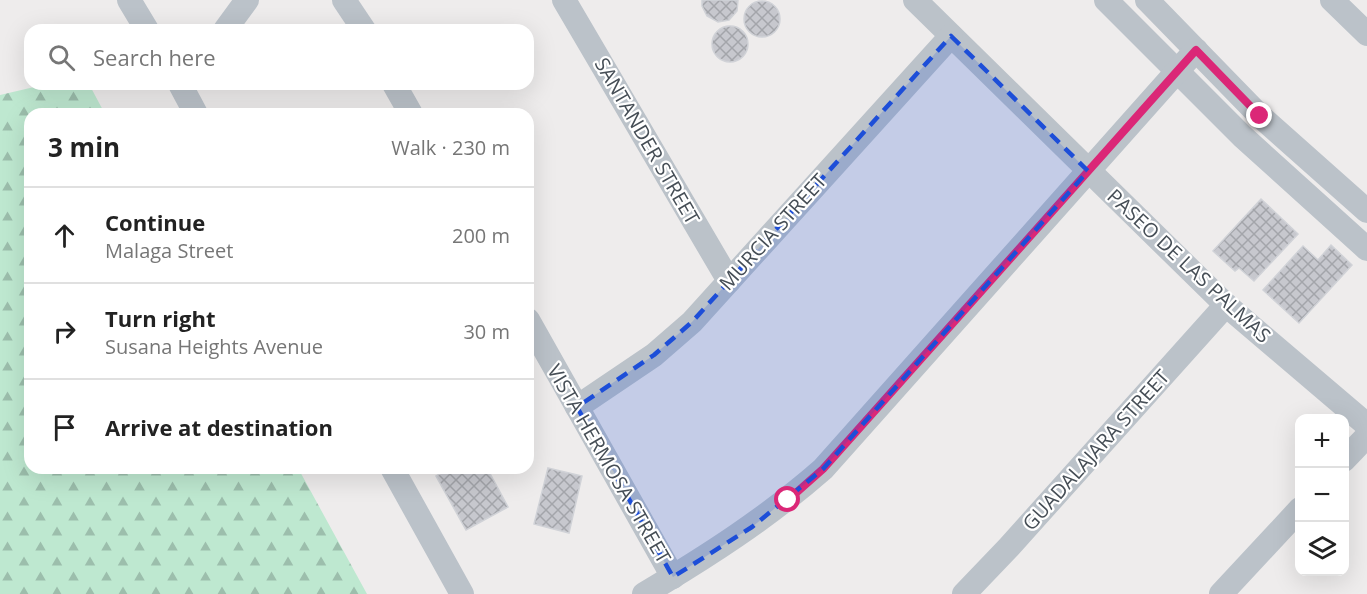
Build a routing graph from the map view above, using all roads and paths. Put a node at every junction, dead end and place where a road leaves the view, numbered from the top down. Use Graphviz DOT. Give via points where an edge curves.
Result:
graph roads {
  1 [pos="129,0"];
  2 [pos="247,0"];
  3 [pos="344,0"];
  4 [pos="564,0"];
  5 [pos="915,0"];
  6 [pos="1147,0"];
  7 [pos="1332,0"];
  8 [pos="1112,2"];
  9 [pos="143,24"];
  10 [pos="229,24"];
  11 [pos="360,24"];
  12 [pos="1367,34"];
  13 [pos="951,36"];
  14 [pos="1196,50"];
  15 [pos="1177,72"];
  16 [pos="183,90"];
  17 [pos="397,90"];
  18 [pos="193,108"];
  19 [pos="408,108"];
  20 [pos="1088,171"];
  21 [pos="1367,211"];
  22 [pos="1367,249"];
  23 [pos="729,281"];
  24 [pos="1226,305"];
  25 [pos="534,331"];
  26 [pos="577,407"];
  27 [pos="1367,425"];
  28 [pos="1367,436"];
  29 [pos="1349,455"];
  30 [pos="395,474"];
  31 [pos="1295,513"];
  32 [pos="673,577"];
  33 [pos="462,594"];
  34 [pos="644,594"];
  35 [pos="964,594"];
  36 [pos="1221,594"];
  1 -- 9 [label="street"];
  2 -- 10 [label="street"];
  3 -- 11 [label="street"];
  4 -- 23 [label="street, SANTANDER STREET"];
  5 -- 13 [label="street, PASEO DE LAS PALMAS"];
  6 -- 14 [label="street"];
  7 -- 12 [label="street"];
  8 -- 15 [label="street"];
  13 -- 20 [label="street, PASEO DE LAS PALMAS"];
  13 -- 23 [label="street, MURCIA STREET"];
  14 -- 15 [label="street"];
  14 -- 21 [label="street" via="1260,116"];
  15 -- 20 [label="street"];
  15 -- 22 [label="street"];
  16 -- 18 [label="street"];
  17 -- 19 [label="street"];
  20 -- 24 [label="street, PASEO DE LAS PALMAS"];
  20 -- 32 [label="street" via="823,469 752,527"];
  23 -- 26 [label="street, MURCIA STREET" via="692,322 654,355"];
  24 -- 27 [label="street, PASEO DE LAS PALMAS"];
  24 -- 35 [label="street, GUADALAJARA STREET"];
  25 -- 26 [label="street, VISTA HERMOSA STREET"];
  26 -- 32 [label="street, VISTA HERMOSA STREET"];
  28 -- 29 [label="street"];
  30 -- 33 [label="street"];
  31 -- 36 [label="street"];
  32 -- 34 [label="street"];
}
